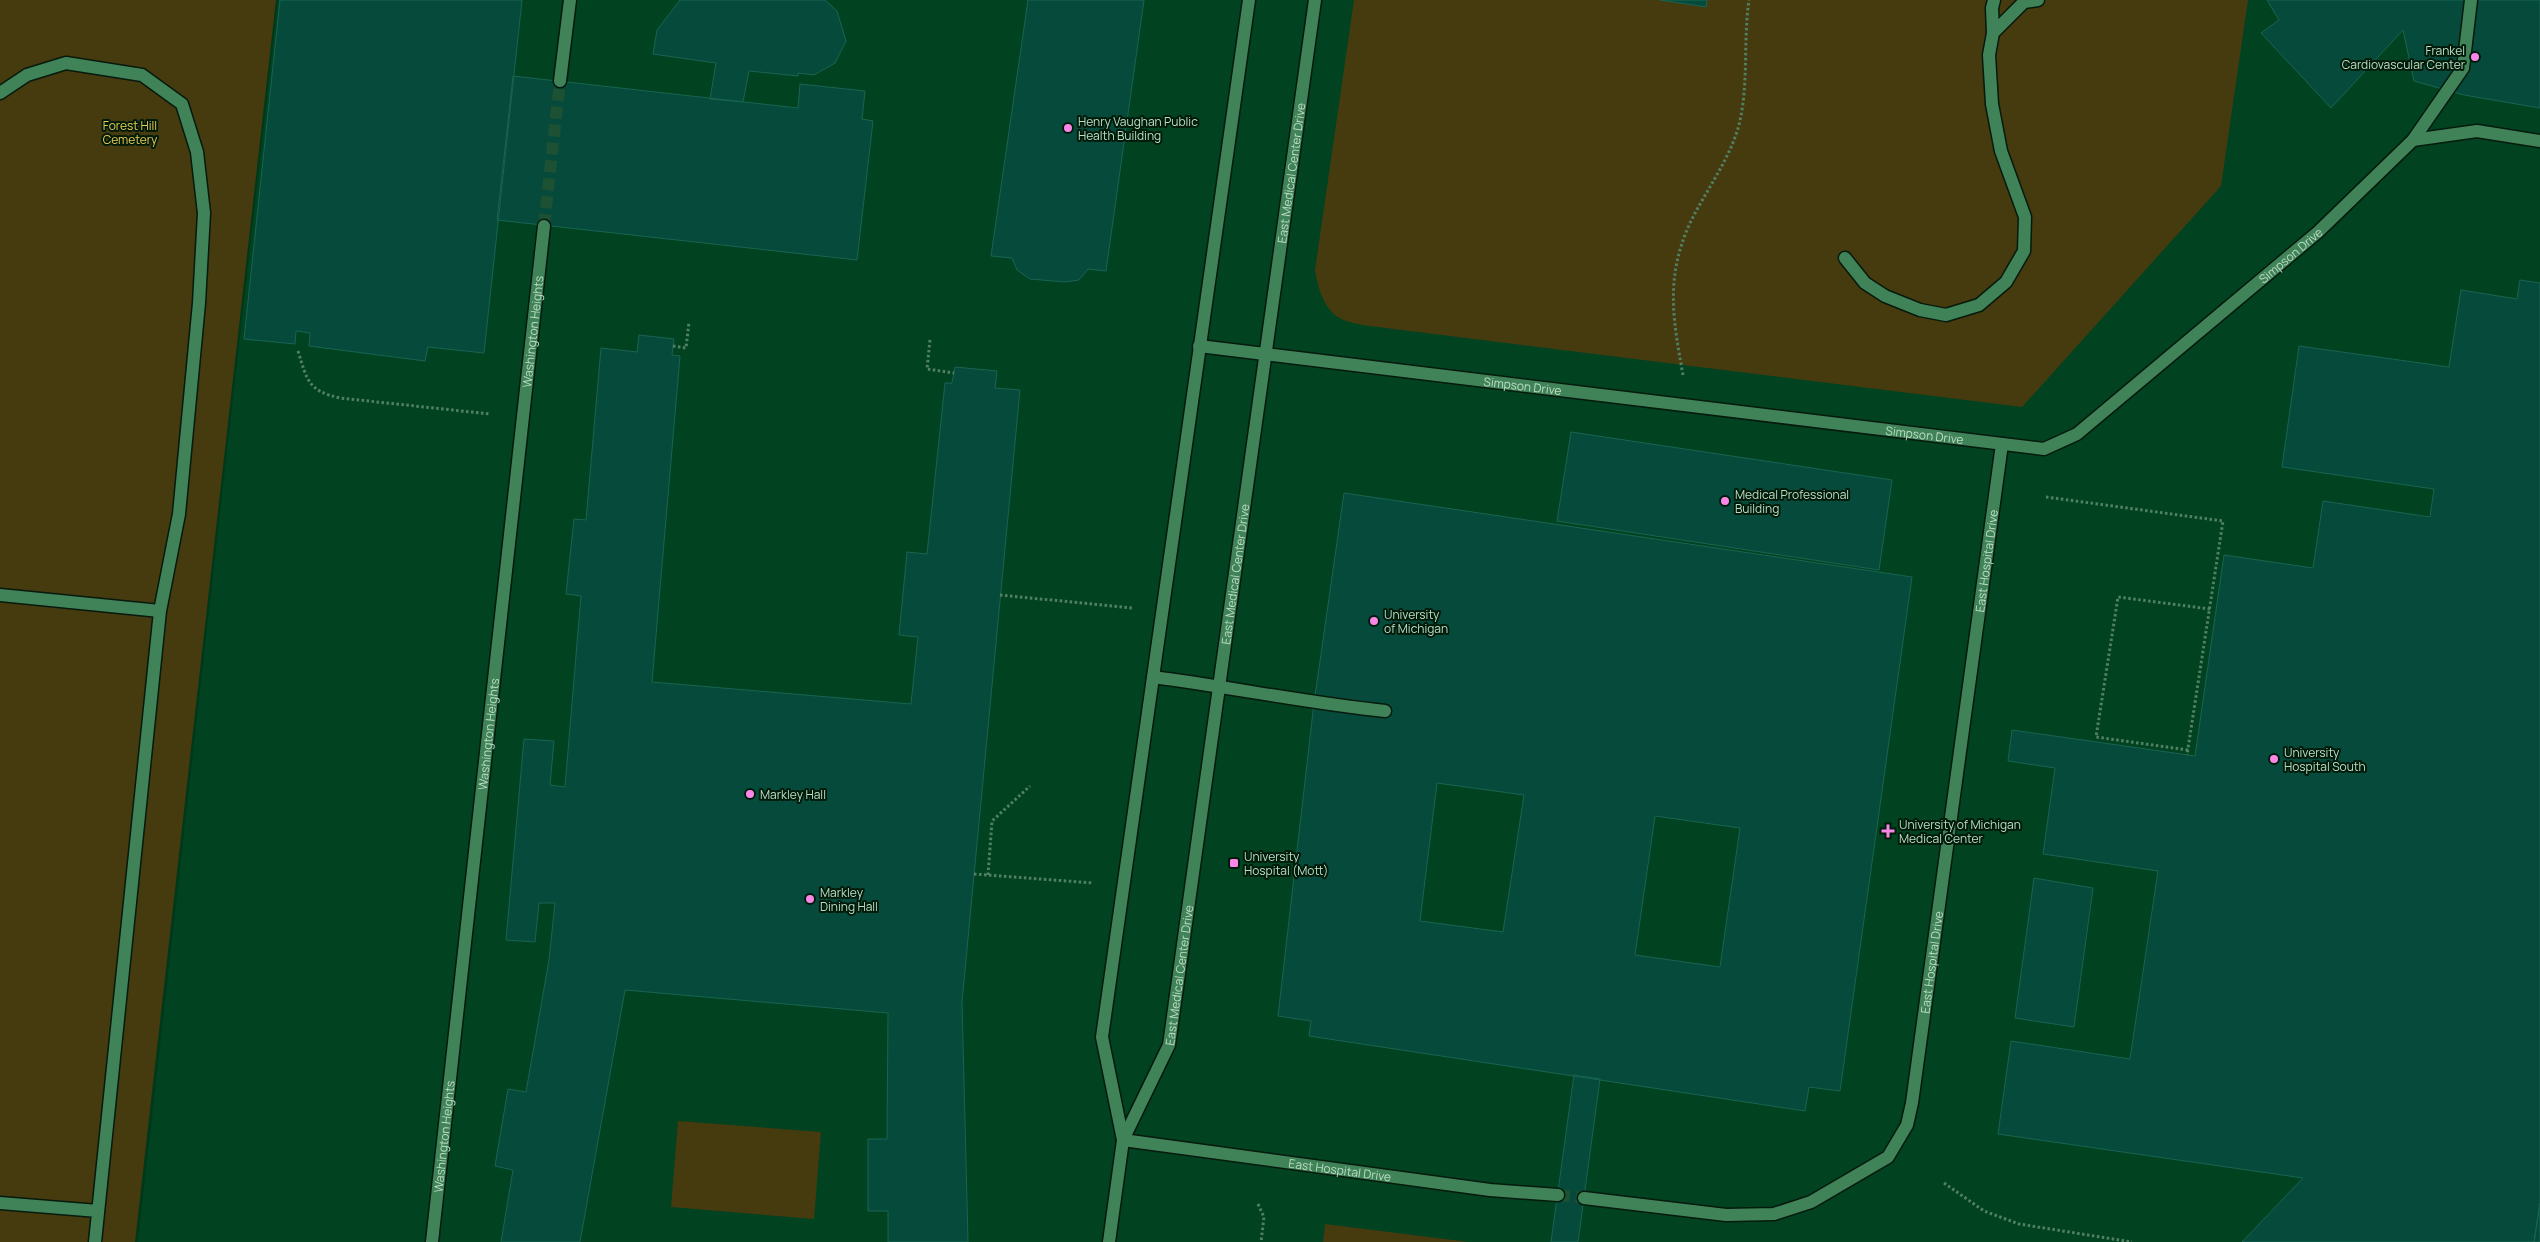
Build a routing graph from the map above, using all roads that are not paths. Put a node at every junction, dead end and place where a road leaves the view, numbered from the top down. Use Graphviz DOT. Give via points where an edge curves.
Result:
graph roads {
  1 [pos="570,0"];
  2 [pos="1249,0"];
  3 [pos="1315,0"];
  4 [pos="1994,0"];
  5 [pos="2038,0"];
  6 [pos="2471,0"];
  7 [pos="1993,33"];
  8 [pos="560,82"];
  9 [pos="0,93"];
  10 [pos="2413,140"];
  11 [pos="2540,141"];
  12 [pos="544,226"];
  13 [pos="1845,258"];
  14 [pos="1199,346"];
  15 [pos="1265,355"];
  16 [pos="2002,444"];
  17 [pos="0,595"];
  18 [pos="160,612"];
  19 [pos="1153,677"];
  20 [pos="1219,686"];
  21 [pos="1384,711"];
  22 [pos="1123,1140"];
  23 [pos="1558,1196"];
  24 [pos="1584,1198"];
  25 [pos="0,1203"];
  26 [pos="98,1211"];
  27 [pos="95,1242"];
  28 [pos="432,1242"];
  29 [pos="1109,1242"];
  1 -- 8 [label="street"];
  2 -- 14 [label="street, East Medical Center Drive"];
  3 -- 15 [label="street, East Medical Center Drive"];
  4 -- 7 [label="street"];
  5 -- 7 [label="street" via="2024,2"];
  6 -- 10 [label="street, Simpson Drive" via="2463,68"];
  7 -- 13 [label="street" via="1990,55 1992,104 2001,151 2025,217 2024,251 2006,282 1979,305 1946,315 1920,310 1885,296 1865,283"];
  9 -- 18 [label="street" via="27,75 66,63 142,75 182,104 190,128 197,152 204,212 199,303 180,514"];
  10 -- 11 [label="street" via="2477,131"];
  10 -- 16 [label="street, Simpson Drive" via="2318,232 2077,434 2044,449"];
  12 -- 28 [label="street, Washington Heights"];
  14 -- 15 [label="street, Simpson Drive"];
  14 -- 19 [label="street, East Medical Center Drive"];
  15 -- 16 [label="street, Simpson Drive"];
  15 -- 20 [label="street, East Medical Center Drive"];
  16 -- 24 [label="street, East Hospital Drive" via="1907,1125 1888,1157 1812,1202 1774,1214 1726,1215"];
  17 -- 18 [label="street"];
  18 -- 26 [label="street"];
  19 -- 20 [label="street"];
  19 -- 22 [label="street, East Medical Center Drive" via="1102,1037"];
  20 -- 21 [label="street" via="1314,704"];
  20 -- 22 [label="street, East Medical Center Drive" via="1169,1045"];
  22 -- 23 [label="street, East Hospital Drive" via="1490,1190"];
  22 -- 29 [label="street, East Medical Center Drive"];
  25 -- 26 [label="street"];
  26 -- 27 [label="street"];
}
